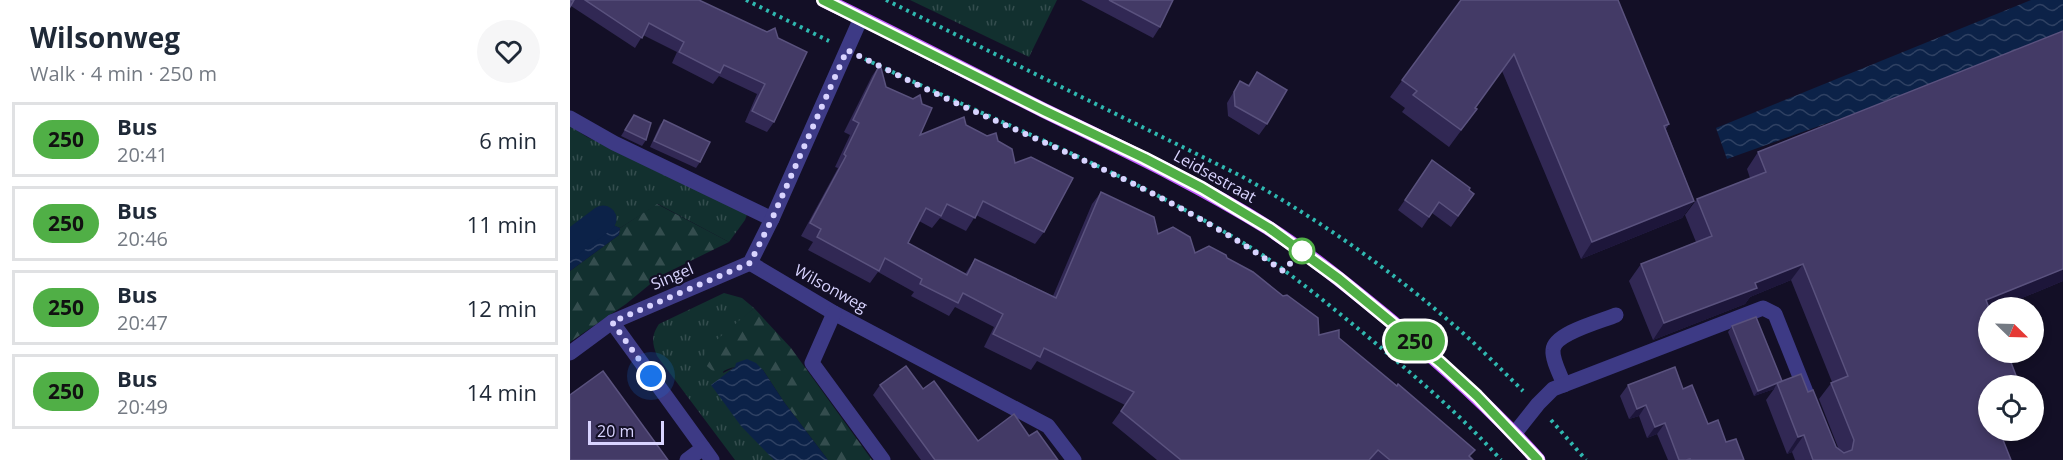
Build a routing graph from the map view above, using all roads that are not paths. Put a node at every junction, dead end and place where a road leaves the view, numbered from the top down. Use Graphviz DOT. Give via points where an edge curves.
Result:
graph roads {
  1 [pos="824,0"];
  2 [pos="861,18"];
  3 [pos="570,118"];
  4 [pos="772,219"];
  5 [pos="750,263"];
  6 [pos="834,313"];
  7 [pos="1616,315"];
  8 [pos="612,322"];
  9 [pos="570,353"];
  10 [pos="1564,385"];
  11 [pos="1812,408"];
  12 [pos="1515,434"];
  13 [pos="708,454"];
  14 [pos="687,460"];
  15 [pos="883,460"];
  16 [pos="1074,460"];
  17 [pos="1538,460"];
  1 -- 2 [label="main road, Leidsestraat"];
  2 -- 4 [label="street"];
  2 -- 12 [label="main road, Leidsestraat" via="1154,163 1269,228 1433,356"];
  3 -- 4 [label="street"];
  4 -- 5 [label="street"];
  5 -- 6 [label="street, Wilsonweg"];
  5 -- 8 [label="street, Singel"];
  6 -- 15 [label="street" via="812,363"];
  6 -- 16 [label="street, Wilsonweg" via="1048,426"];
  7 -- 10 [label="street" via="1555,341 1552,351"];
  8 -- 9 [label="street, Singel"];
  8 -- 13 [label="street"];
  10 -- 11 [label="street" via="1763,308 1775,314"];
  10 -- 12 [label="street" via="1538,404"];
  12 -- 17 [label="main road, Leidsestraat"];
  13 -- 14 [label="street"];
}
